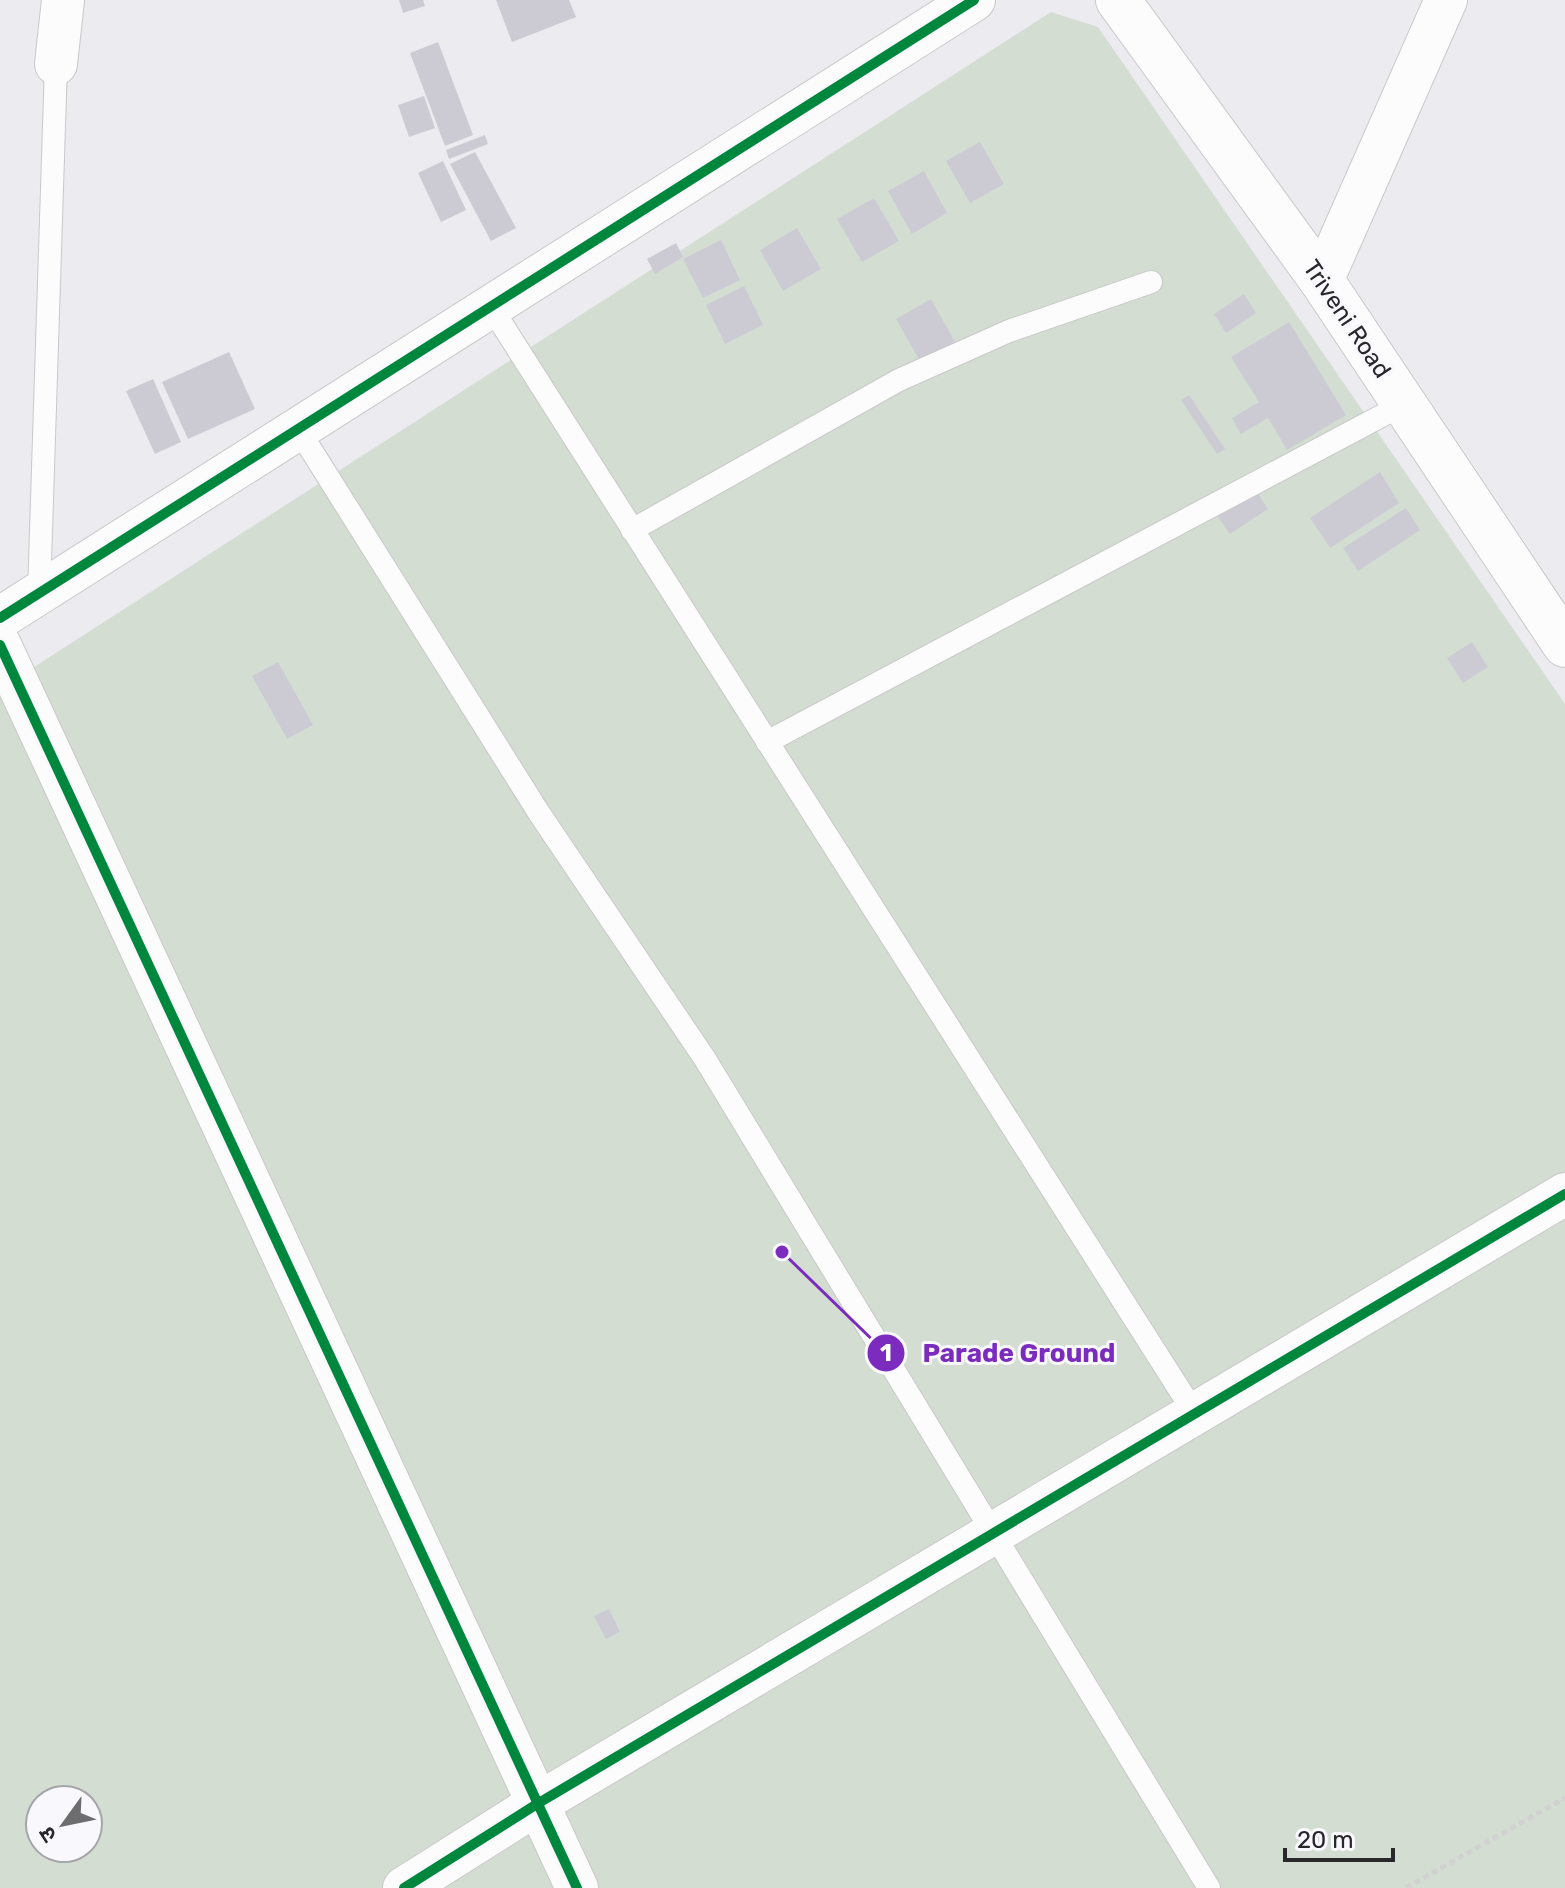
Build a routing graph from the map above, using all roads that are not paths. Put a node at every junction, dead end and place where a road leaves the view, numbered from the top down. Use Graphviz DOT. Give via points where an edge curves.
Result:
graph roads {
  1 [pos="63,0"];
  2 [pos="974,0"];
  3 [pos="1118,0"];
  4 [pos="1446,0"];
  5 [pos="56,64"];
  6 [pos="1322,281"];
  7 [pos="1151,282"];
  8 [pos="491,307"];
  9 [pos="1404,404"];
  10 [pos="298,429"];
  11 [pos="632,530"];
  12 [pos="39,593"];
  13 [pos="0,618"];
  14 [pos="0,645"];
  15 [pos="1565,645"];
  16 [pos="767,742"];
  17 [pos="1565,1194"];
  18 [pos="1195,1414"];
  19 [pos="996,1533"];
  20 [pos="537,1804"];
  21 [pos="404,1888"];
  22 [pos="577,1888"];
  23 [pos="1209,1888"];
  1 -- 5 [label="street"];
  2 -- 8 [label="street"];
  3 -- 6 [label="main road, Triveni Road"];
  4 -- 6 [label="street"];
  5 -- 12 [label="lane"];
  6 -- 9 [label="main road, Triveni Road"];
  7 -- 11 [label="lane" via="1009,331 899,380"];
  8 -- 10 [label="street"];
  8 -- 11 [label="lane"];
  9 -- 15 [label="main road, Triveni Road"];
  9 -- 16 [label="lane"];
  10 -- 12 [label="street"];
  10 -- 19 [label="lane" via="539,813 705,1059"];
  11 -- 16 [label="lane"];
  12 -- 13 [label="street"];
  14 -- 20 [label="street"];
  16 -- 18 [label="lane"];
  17 -- 18 [label="street"];
  18 -- 19 [label="street"];
  19 -- 20 [label="street"];
  19 -- 23 [label="lane"];
  20 -- 21 [label="street"];
  20 -- 22 [label="street"];
}
